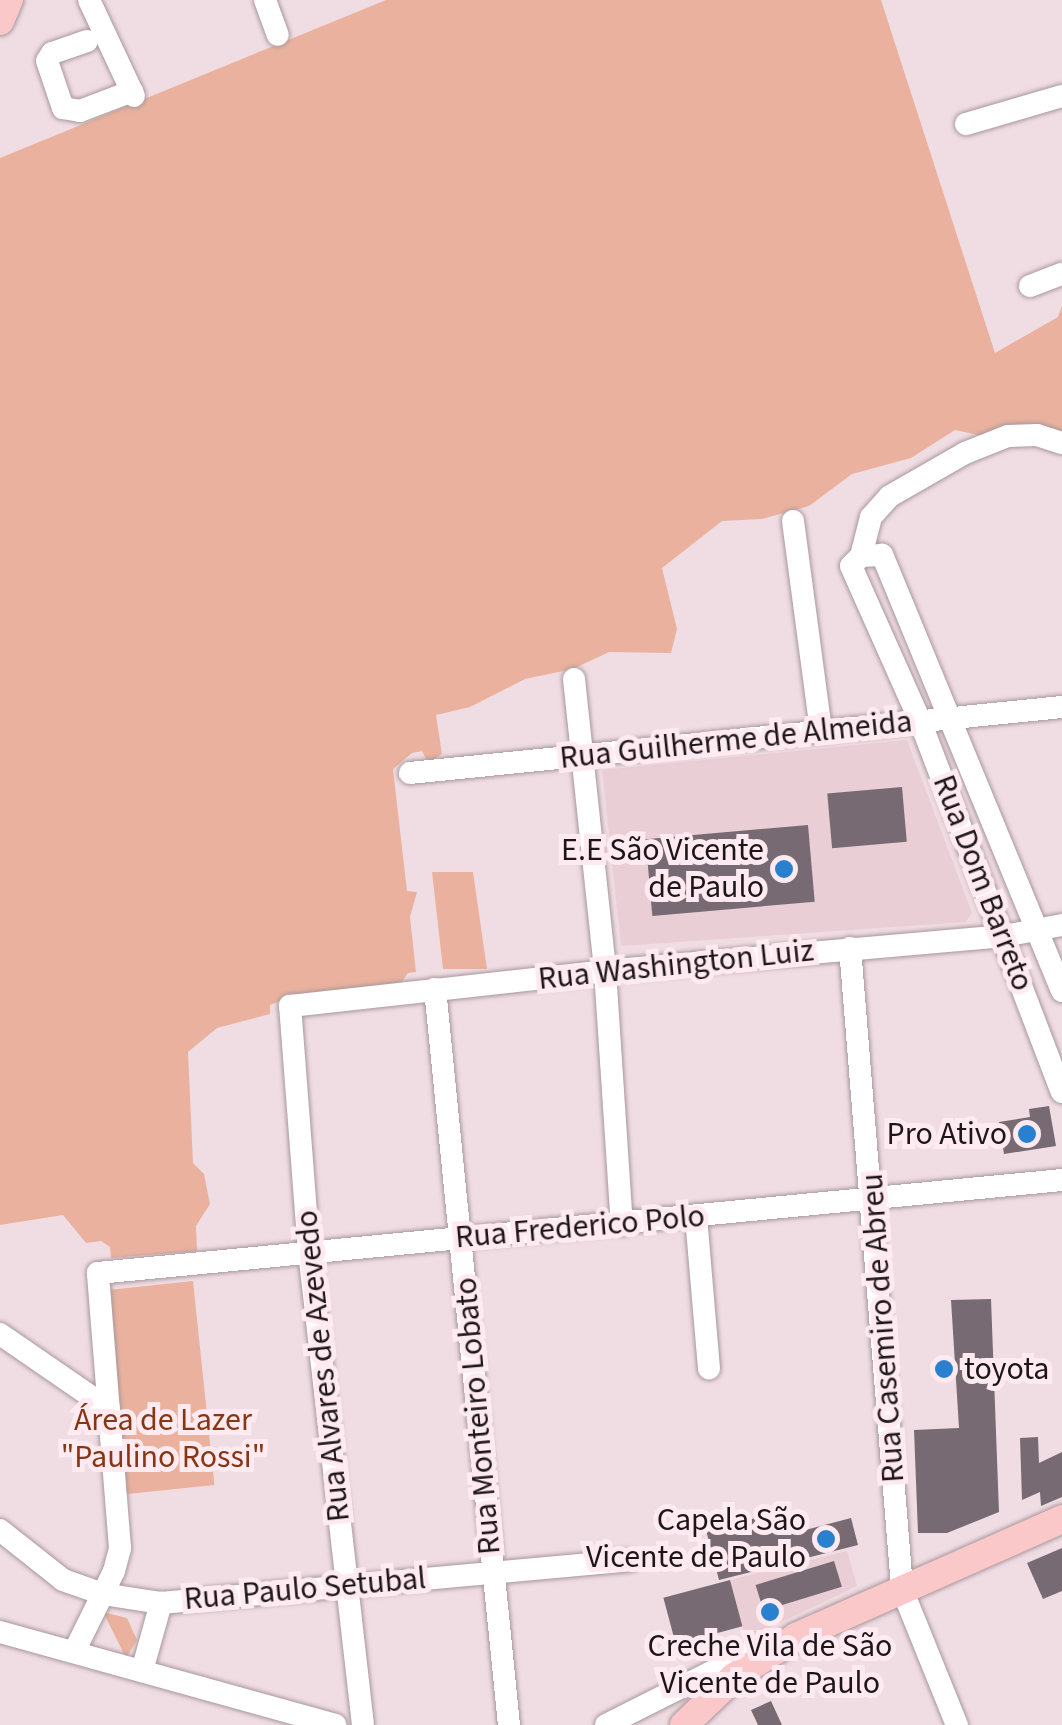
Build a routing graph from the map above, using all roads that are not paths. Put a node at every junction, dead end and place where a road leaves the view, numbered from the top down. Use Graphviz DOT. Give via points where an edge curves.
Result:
graph roads {
  1 [pos="9,0"];
  2 [pos="88,0"];
  3 [pos="264,0"];
  4 [pos="0,21"];
  5 [pos="278,35"];
  6 [pos="87,42"];
  7 [pos="1062,96"];
  8 [pos="966,124"];
  9 [pos="1062,274"];
  10 [pos="1030,286"];
  11 [pos="1062,443"];
  12 [pos="793,521"];
  13 [pos="856,561"];
  14 [pos="574,678"];
  15 [pos="1062,707"];
  16 [pos="946,718"];
  17 [pos="920,721"];
  18 [pos="821,732"];
  19 [pos="584,757"];
  20 [pos="410,773"];
  21 [pos="1050,926"];
  22 [pos="1004,936"];
  23 [pos="850,948"];
  24 [pos="605,971"];
  25 [pos="435,988"];
  26 [pos="1062,991"];
  27 [pos="290,1006"];
  28 [pos="1062,1092"];
  29 [pos="1062,1180"];
  30 [pos="874,1197"];
  31 [pos="696,1217"];
  32 [pos="622,1224"];
  33 [pos="461,1238"];
  34 [pos="310,1252"];
  35 [pos="0,1334"];
  36 [pos="709,1368"];
  37 [pos="109,1409"];
  38 [pos="1062,1519"];
  39 [pos="0,1530"];
  40 [pos="1062,1538"];
  41 [pos="629,1560"];
  42 [pos="492,1570"];
  43 [pos="347,1588"];
  44 [pos="102,1594"];
  45 [pos="905,1596"];
  46 [pos="162,1603"];
  47 [pos="0,1632"];
  48 [pos="796,1638"];
  49 [pos="74,1652"];
  50 [pos="142,1670"];
  51 [pos="335,1725"];
  52 [pos="364,1725"];
  53 [pos="508,1725"];
  54 [pos="606,1725"];
  55 [pos="684,1725"];
  56 [pos="706,1725"];
  57 [pos="958,1725"];
  1 -- 4 [label="main road"];
  2 -- 6 [label="street" via="133,94 80,112 63,108 47,60"];
  3 -- 5 [label="street"];
  7 -- 8 [label="street"];
  9 -- 10 [label="street"];
  11 -- 13 [label="street" via="1008,436 890,496 871,517"];
  12 -- 18 [label="street"];
  13 -- 16 [label="street" via="882,555"];
  13 -- 17 [label="street, Rua Dom Barreto"];
  14 -- 19 [label="street"];
  15 -- 16 [label="street, Rua Guilherme de Almeida"];
  16 -- 17 [label="street, Rua Guilherme de Almeida"];
  16 -- 21 [label="street"];
  17 -- 18 [label="street, Rua Guilherme de Almeida"];
  17 -- 22 [label="street, Rua Dom Barreto"];
  18 -- 19 [label="street, Rua Guilherme de Almeida"];
  19 -- 20 [label="street, Rua Guilherme de Almeida"];
  19 -- 24 [label="street"];
  21 -- 22 [label="street, Rua Washington Luiz"];
  21 -- 26 [label="street"];
  22 -- 23 [label="street, Rua Washington Luiz"];
  22 -- 28 [label="street, Rua Dom Barreto"];
  23 -- 24 [label="street, Rua Washington Luiz"];
  23 -- 30 [label="street, Rua Casemiro de Abreu"];
  24 -- 25 [label="street, Rua Washington Luiz"];
  24 -- 32 [label="street"];
  25 -- 27 [label="street, Rua Washington Luiz"];
  25 -- 33 [label="street, Rua Monteiro Lobato"];
  27 -- 34 [label="street, Rua Alvares de Azevedo"];
  29 -- 30 [label="street, Rua Frederico Polo"];
  30 -- 31 [label="street, Rua Frederico Polo"];
  30 -- 45 [label="street, Rua Casemiro de Abreu"];
  31 -- 32 [label="street, Rua Frederico Polo"];
  31 -- 36 [label="street"];
  32 -- 33 [label="street, Rua Frederico Polo"];
  33 -- 34 [label="street, Rua Frederico Polo"];
  33 -- 42 [label="street, Rua Monteiro Lobato"];
  34 -- 37 [label="street, Rua Frederico Polo" via="98,1273"];
  34 -- 43 [label="street, Rua Alvares de Azevedo"];
  35 -- 37 [label="street"];
  37 -- 44 [label="street" via="120,1548"];
  38 -- 45 [label="main road"];
  39 -- 44 [label="street, Rua Paulo Setubal" via="63,1580"];
  40 -- 45 [label="main road"];
  41 -- 42 [label="street, Rua Paulo Setubal"];
  42 -- 43 [label="street, Rua Paulo Setubal"];
  42 -- 53 [label="street, Rua Monteiro Lobato"];
  43 -- 46 [label="street, Rua Paulo Setubal"];
  43 -- 52 [label="street, Rua Alvares de Azevedo"];
  44 -- 46 [label="street, Rua Paulo Setubal"];
  44 -- 49 [label="street"];
  45 -- 48 [label="main road"];
  45 -- 56 [label="main road" via="750,1686"];
  45 -- 57 [label="street, Rua Casemiro de Abreu"];
  46 -- 50 [label="street"];
  47 -- 49 [label="street"];
  48 -- 54 [label="street" via="772,1641"];
  48 -- 55 [label="main road" via="734,1677"];
  49 -- 50 [label="street"];
  50 -- 51 [label="street"];
}
